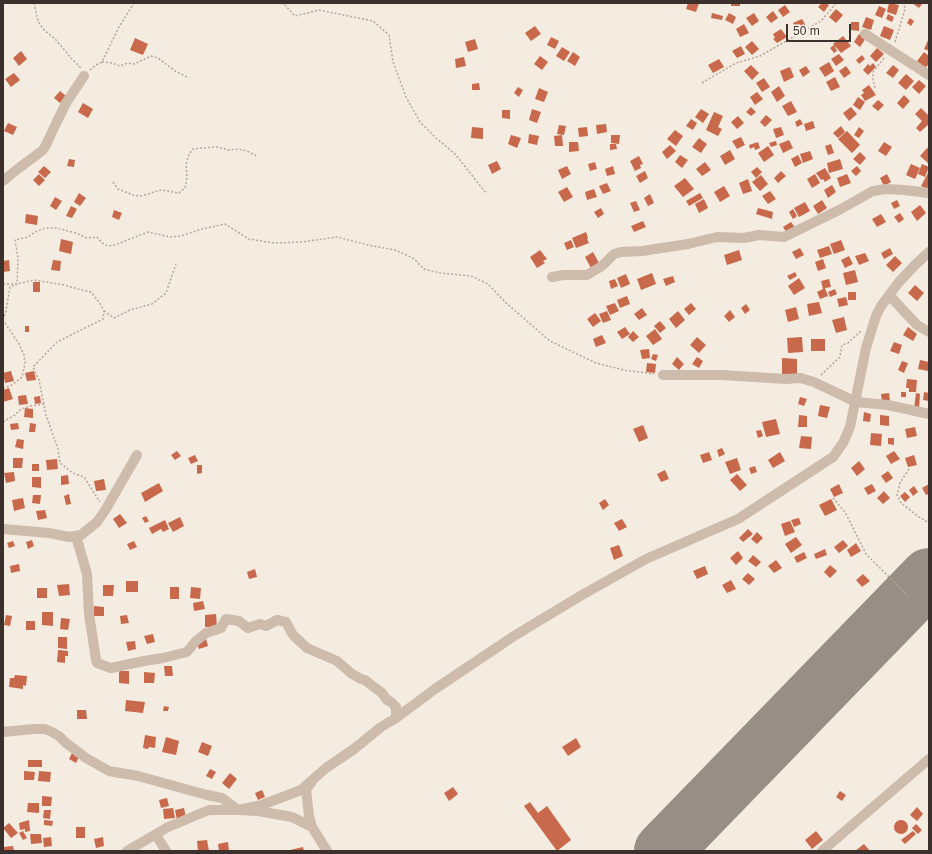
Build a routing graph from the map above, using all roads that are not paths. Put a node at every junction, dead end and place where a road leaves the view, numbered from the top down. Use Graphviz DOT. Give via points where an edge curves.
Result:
graph roads {
  1 [pos="865,34"];
  2 [pos="929,75"];
  3 [pos="84,76"];
  4 [pos="3,181"];
  5 [pos="929,193"];
  6 [pos="929,252"];
  7 [pos="552,277"];
  8 [pos="889,295"];
  9 [pos="929,332"];
  10 [pos="663,375"];
  11 [pos="856,402"];
  12 [pos="929,414"];
  13 [pos="137,454"];
  14 [pos="3,529"];
  15 [pos="76,536"];
  16 [pos="396,718"];
  17 [pos="3,732"];
  18 [pos="929,760"];
  19 [pos="314,779"];
  20 [pos="238,810"];
  21 [pos="312,827"];
  22 [pos="156,835"];
  23 [pos="127,851"];
  24 [pos="166,851"];
  25 [pos="327,851"];
  26 [pos="822,851"];
  1 -- 2 [label="street"];
  3 -- 4 [label="street" via="66,103 46,145"];
  5 -- 7 [label="street" via="886,188 873,191 784,237 717,237 688,244 621,252 614,254 602,266 586,275"];
  6 -- 8 [label="street"];
  8 -- 9 [label="street" via="918,325"];
  8 -- 11 [label="street" via="880,306 866,348"];
  10 -- 11 [label="street" via="801,378"];
  11 -- 12 [label="street"];
  11 -- 16 [label="street" via="843,443 828,460 738,519 646,559 582,595 471,664"];
  13 -- 15 [label="street" via="97,522"];
  14 -- 15 [label="street"];
  15 -- 16 [label="street" via="87,574 89,614 98,663 111,668 187,652 206,633 221,628 226,619 239,621 248,628 260,624 266,626 277,620 286,622 293,635 307,648 337,661 382,693 396,707"];
  16 -- 19 [label="street"];
  17 -- 20 [label="street" via="34,728 52,732 86,758 110,771 222,798"];
  18 -- 26 [label="street"];
  19 -- 20 [label="street" via="300,790 262,805"];
  19 -- 21 [label="street" via="306,789"];
  20 -- 21 [label="street" via="292,817"];
  20 -- 22 [label="street" via="209,810 168,827"];
  21 -- 25 [label="street"];
  22 -- 23 [label="street"];
  22 -- 24 [label="street"];
}
